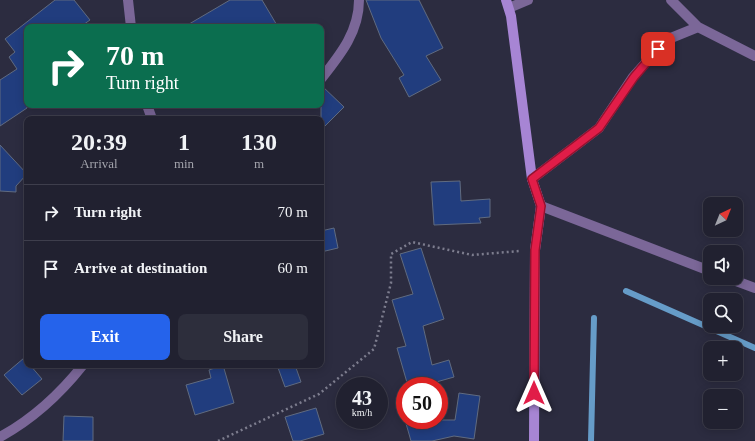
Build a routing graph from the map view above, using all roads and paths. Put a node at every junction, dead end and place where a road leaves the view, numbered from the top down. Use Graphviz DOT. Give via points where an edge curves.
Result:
graph roads {
  1 [pos="128,0"];
  2 [pos="359,0"];
  3 [pos="528,0"];
  4 [pos="671,0"];
  5 [pos="507,4"];
  6 [pos="131,24"];
  7 [pos="698,27"];
  8 [pos="755,56"];
  9 [pos="324,75"];
  10 [pos="532,179"];
  11 [pos="541,206"];
  12 [pos="535,250"];
  13 [pos="703,268"];
  14 [pos="743,284"];
  15 [pos="755,288"];
  16 [pos="81,368"];
  17 [pos="0,436"];
  18 [pos="218,441"];
  19 [pos="534,441"];
  1 -- 6 [label="street"];
  2 -- 9 [label="street" via="357,25 345,48"];
  3 -- 5 [label="street"];
  4 -- 7 [label="street"];
  5 -- 10 [label="main road"];
  7 -- 8 [label="street"];
  7 -- 10 [label="street" via="666,40 634,77 599,128"];
  10 -- 11 [label="main road"];
  11 -- 12 [label="main road"];
  11 -- 13 [label="street"];
  12 -- 18 [label="path" via="472,255 412,242 391,254 391,283 374,349 319,394"];
  12 -- 19 [label="main road"];
  14 -- 15 [label="street"];
  16 -- 17 [label="street" via="23,424"];
}
